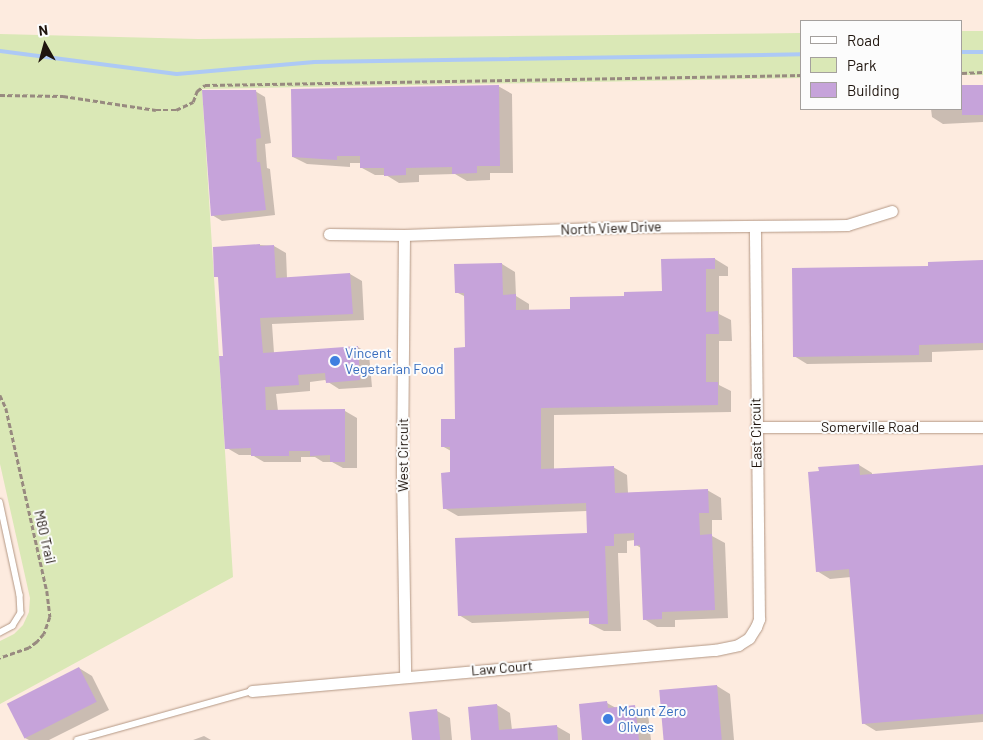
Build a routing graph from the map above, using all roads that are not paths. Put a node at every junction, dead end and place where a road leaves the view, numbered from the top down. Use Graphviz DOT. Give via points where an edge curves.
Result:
graph roads {
  1 [pos="892,211"];
  2 [pos="755,226"];
  3 [pos="329,234"];
  4 [pos="404,235"];
  5 [pos="983,427"];
  6 [pos="756,428"];
  7 [pos="0,502"];
  8 [pos="0,633"];
  9 [pos="749,638"];
  10 [pos="405,676"];
  11 [pos="252,691"];
  12 [pos="77,740"];
  1 -- 2 [label="street, North View Drive" via="847,225"];
  2 -- 4 [label="street, North View Drive"];
  2 -- 6 [label="street, East Circuit"];
  3 -- 4 [label="street, North View Drive"];
  4 -- 10 [label="street, West Circuit" via="402,474"];
  5 -- 6 [label="street, Somerville Road"];
  6 -- 9 [label="street, East Circuit" via="758,619"];
  7 -- 8 [label="lane" via="21,613 13,626"];
  9 -- 10 [label="street, Law Court" via="738,645 715,650"];
  10 -- 11 [label="street, Law Court"];
  11 -- 12 [label="lane"];
}
